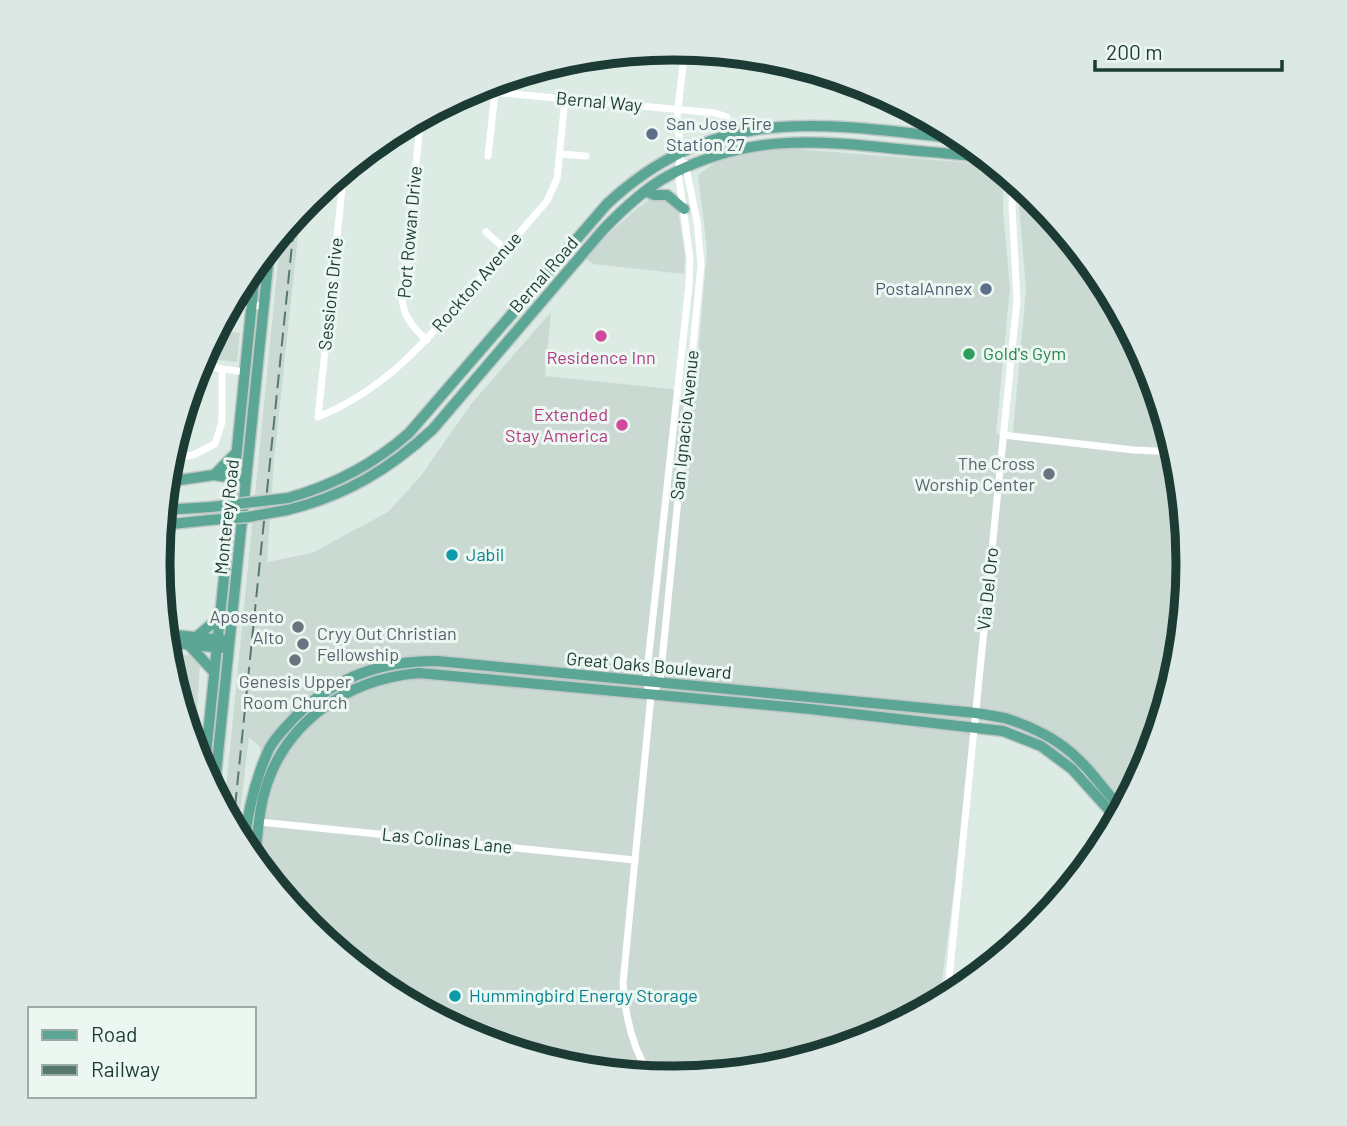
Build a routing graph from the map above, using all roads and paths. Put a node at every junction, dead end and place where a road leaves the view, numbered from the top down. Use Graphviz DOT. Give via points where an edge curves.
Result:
graph roads {
  1 [pos="683,60"];
  2 [pos="495,93"];
  3 [pos="565,99"];
  4 [pos="677,110"];
  5 [pos="727,117"];
  6 [pos="420,128"];
  7 [pos="856,128"];
  8 [pos="939,136"];
  9 [pos="836,143"];
  10 [pos="681,153"];
  11 [pos="560,154"];
  12 [pos="488,156"];
  13 [pos="586,156"];
  14 [pos="969,156"];
  15 [pos="683,170"];
  16 [pos="343,184"];
  17 [pos="1013,191"];
  18 [pos="647,192"];
  19 [pos="684,209"];
  20 [pos="486,232"];
  21 [pos="505,249"];
  22 [pos="268,264"];
  23 [pos="254,285"];
  24 [pos="241,305"];
  25 [pos="252,305"];
  26 [pos="264,306"];
  27 [pos="427,340"];
  28 [pos="681,352"];
  29 [pos="692,356"];
  30 [pos="210,366"];
  31 [pos="222,369"];
  32 [pos="245,372"];
  33 [pos="318,417"];
  34 [pos="1003,436"];
  35 [pos="1164,451"];
  36 [pos="237,452"];
  37 [pos="182,457"];
  38 [pos="214,475"];
  39 [pos="234,478"];
  40 [pos="177,480"];
  41 [pos="246,480"];
  42 [pos="173,509"];
  43 [pos="172,524"];
  44 [pos="220,617"];
  45 [pos="175,637"];
  46 [pos="192,641"];
  47 [pos="176,642"];
  48 [pos="217,644"];
  49 [pos="230,645"];
  50 [pos="504,668"];
  51 [pos="214,672"];
  52 [pos="503,680"];
  53 [pos="646,681"];
  54 [pos="660,682"];
  55 [pos="651,695"];
  56 [pos="816,698"];
  57 [pos="810,709"];
  58 [pos="976,713"];
  59 [pos="975,727"];
  60 [pos="206,751"];
  61 [pos="216,773"];
  62 [pos="253,795"];
  63 [pos="1117,802"];
  64 [pos="1111,813"];
  65 [pos="259,822"];
  66 [pos="246,829"];
  67 [pos="257,845"];
  68 [pos="635,860"];
  69 [pos="948,985"];
  70 [pos="644,1065"];
  1 -- 4 [label="street, San Ignacio Avenue"];
  2 -- 3 [label="street, Bernal Way"];
  2 -- 12 [label="street"];
  3 -- 4 [label="street, Bernal Way"];
  3 -- 11 [label="street, Rockton Avenue"];
  4 -- 5 [label="street, Bernal Way"];
  4 -- 10 [label="street, San Ignacio Avenue"];
  6 -- 27 [label="street, Port Rowan Drive" via="402,297 409,321"];
  7 -- 8 [label="main road, Bernal Road"];
  7 -- 9 [label="main road"];
  7 -- 10 [label="main road, Bernal Road" via="772,126 725,136"];
  9 -- 14 [label="main road, Bernal Road"];
  9 -- 15 [label="main road, Bernal Road" via="763,145"];
  10 -- 15 [label="street, San Ignacio Avenue"];
  10 -- 42 [label="main road, Bernal Road, bridge" via="638,178 607,204 428,413 372,462 289,499"];
  11 -- 13 [label="street"];
  11 -- 21 [label="street, Rockton Avenue" via="553,191"];
  15 -- 18 [label="main road, Bernal Road"];
  15 -- 19 [label="street, San Ignacio Avenue"];
  15 -- 29 [label="street, San Ignacio Avenue" via="701,258"];
  16 -- 33 [label="street, Sessions Drive"];
  17 -- 34 [label="street, Via Del Oro" via="1017,300"];
  18 -- 19 [label="main road" via="667,195"];
  18 -- 43 [label="main road, Bernal Road, bridge" via="602,231 433,429 382,471 315,503 248,517"];
  19 -- 28 [label="street, San Ignacio Avenue" via="690,258"];
  20 -- 21 [label="street"];
  21 -- 27 [label="street, Rockton Avenue"];
  22 -- 26 [label="main road, Monterey Road"];
  23 -- 25 [label="main road, Monterey Road"];
  24 -- 25 [label="street"];
  25 -- 26 [label="street"];
  25 -- 32 [label="main road, Monterey Road"];
  26 -- 41 [label="main road, Monterey Road"];
  27 -- 33 [label="street, Rockton Avenue" via="374,387"];
  28 -- 29 [label="street"];
  28 -- 53 [label="street, San Ignacio Avenue"];
  29 -- 54 [label="street, San Ignacio Avenue"];
  30 -- 31 [label="street"];
  31 -- 32 [label="street"];
  31 -- 37 [label="street" via="222,422 215,444"];
  32 -- 36 [label="main road, Monterey Road"];
  34 -- 35 [label="street"];
  34 -- 58 [label="street, Via Del Oro"];
  36 -- 38 [label="main road"];
  36 -- 39 [label="main road, Monterey Road"];
  38 -- 39 [label="main road"];
  38 -- 40 [label="main road"];
  39 -- 41 [label="main road"];
  39 -- 44 [label="main road, Monterey Road"];
  41 -- 49 [label="main road, Monterey Road"];
  44 -- 46 [label="main road"];
  44 -- 48 [label="main road, Monterey Road"];
  45 -- 46 [label="main road"];
  46 -- 47 [label="main road"];
  46 -- 48 [label="main road"];
  46 -- 51 [label="main road"];
  48 -- 49 [label="main road"];
  48 -- 51 [label="main road, Monterey Road"];
  49 -- 61 [label="main road, Monterey Road"];
  50 -- 52 [label="main road"];
  50 -- 53 [label="main road, Great Oaks Boulevard"];
  50 -- 62 [label="main road, Great Oaks Boulevard" via="409,662 365,670 337,684 309,704 278,736"];
  51 -- 60 [label="main road, Monterey Road"];
  52 -- 55 [label="main road, Great Oaks Boulevard"];
  52 -- 65 [label="main road, Great Oaks Boulevard" via="435,673 399,675 368,682 336,698 309,718 281,753 267,783"];
  53 -- 54 [label="main road, Great Oaks Boulevard"];
  53 -- 55 [label="street, San Ignacio Avenue"];
  54 -- 55 [label="street, San Ignacio Avenue"];
  54 -- 56 [label="main road, Great Oaks Boulevard"];
  55 -- 57 [label="main road, Great Oaks Boulevard"];
  55 -- 68 [label="street, San Ignacio Avenue"];
  56 -- 57 [label="main road"];
  56 -- 58 [label="main road, Great Oaks Boulevard"];
  57 -- 59 [label="main road, Great Oaks Boulevard"];
  58 -- 59 [label="street, Via Del Oro"];
  58 -- 63 [label="main road, Great Oaks Boulevard" via="1005,718 1049,736 1080,760"];
  59 -- 64 [label="main road, Great Oaks Boulevard" via="1003,731 1041,746 1072,769"];
  59 -- 69 [label="street, Via Del Oro"];
  62 -- 65 [label="main road" via="253,816"];
  62 -- 66 [label="main road, Great Oaks Boulevard"];
  65 -- 67 [label="main road, Great Oaks Boulevard"];
  65 -- 68 [label="street, Las Colinas Lane"];
  68 -- 70 [label="street, San Ignacio Avenue" via="623,983 631,1037"];
}
